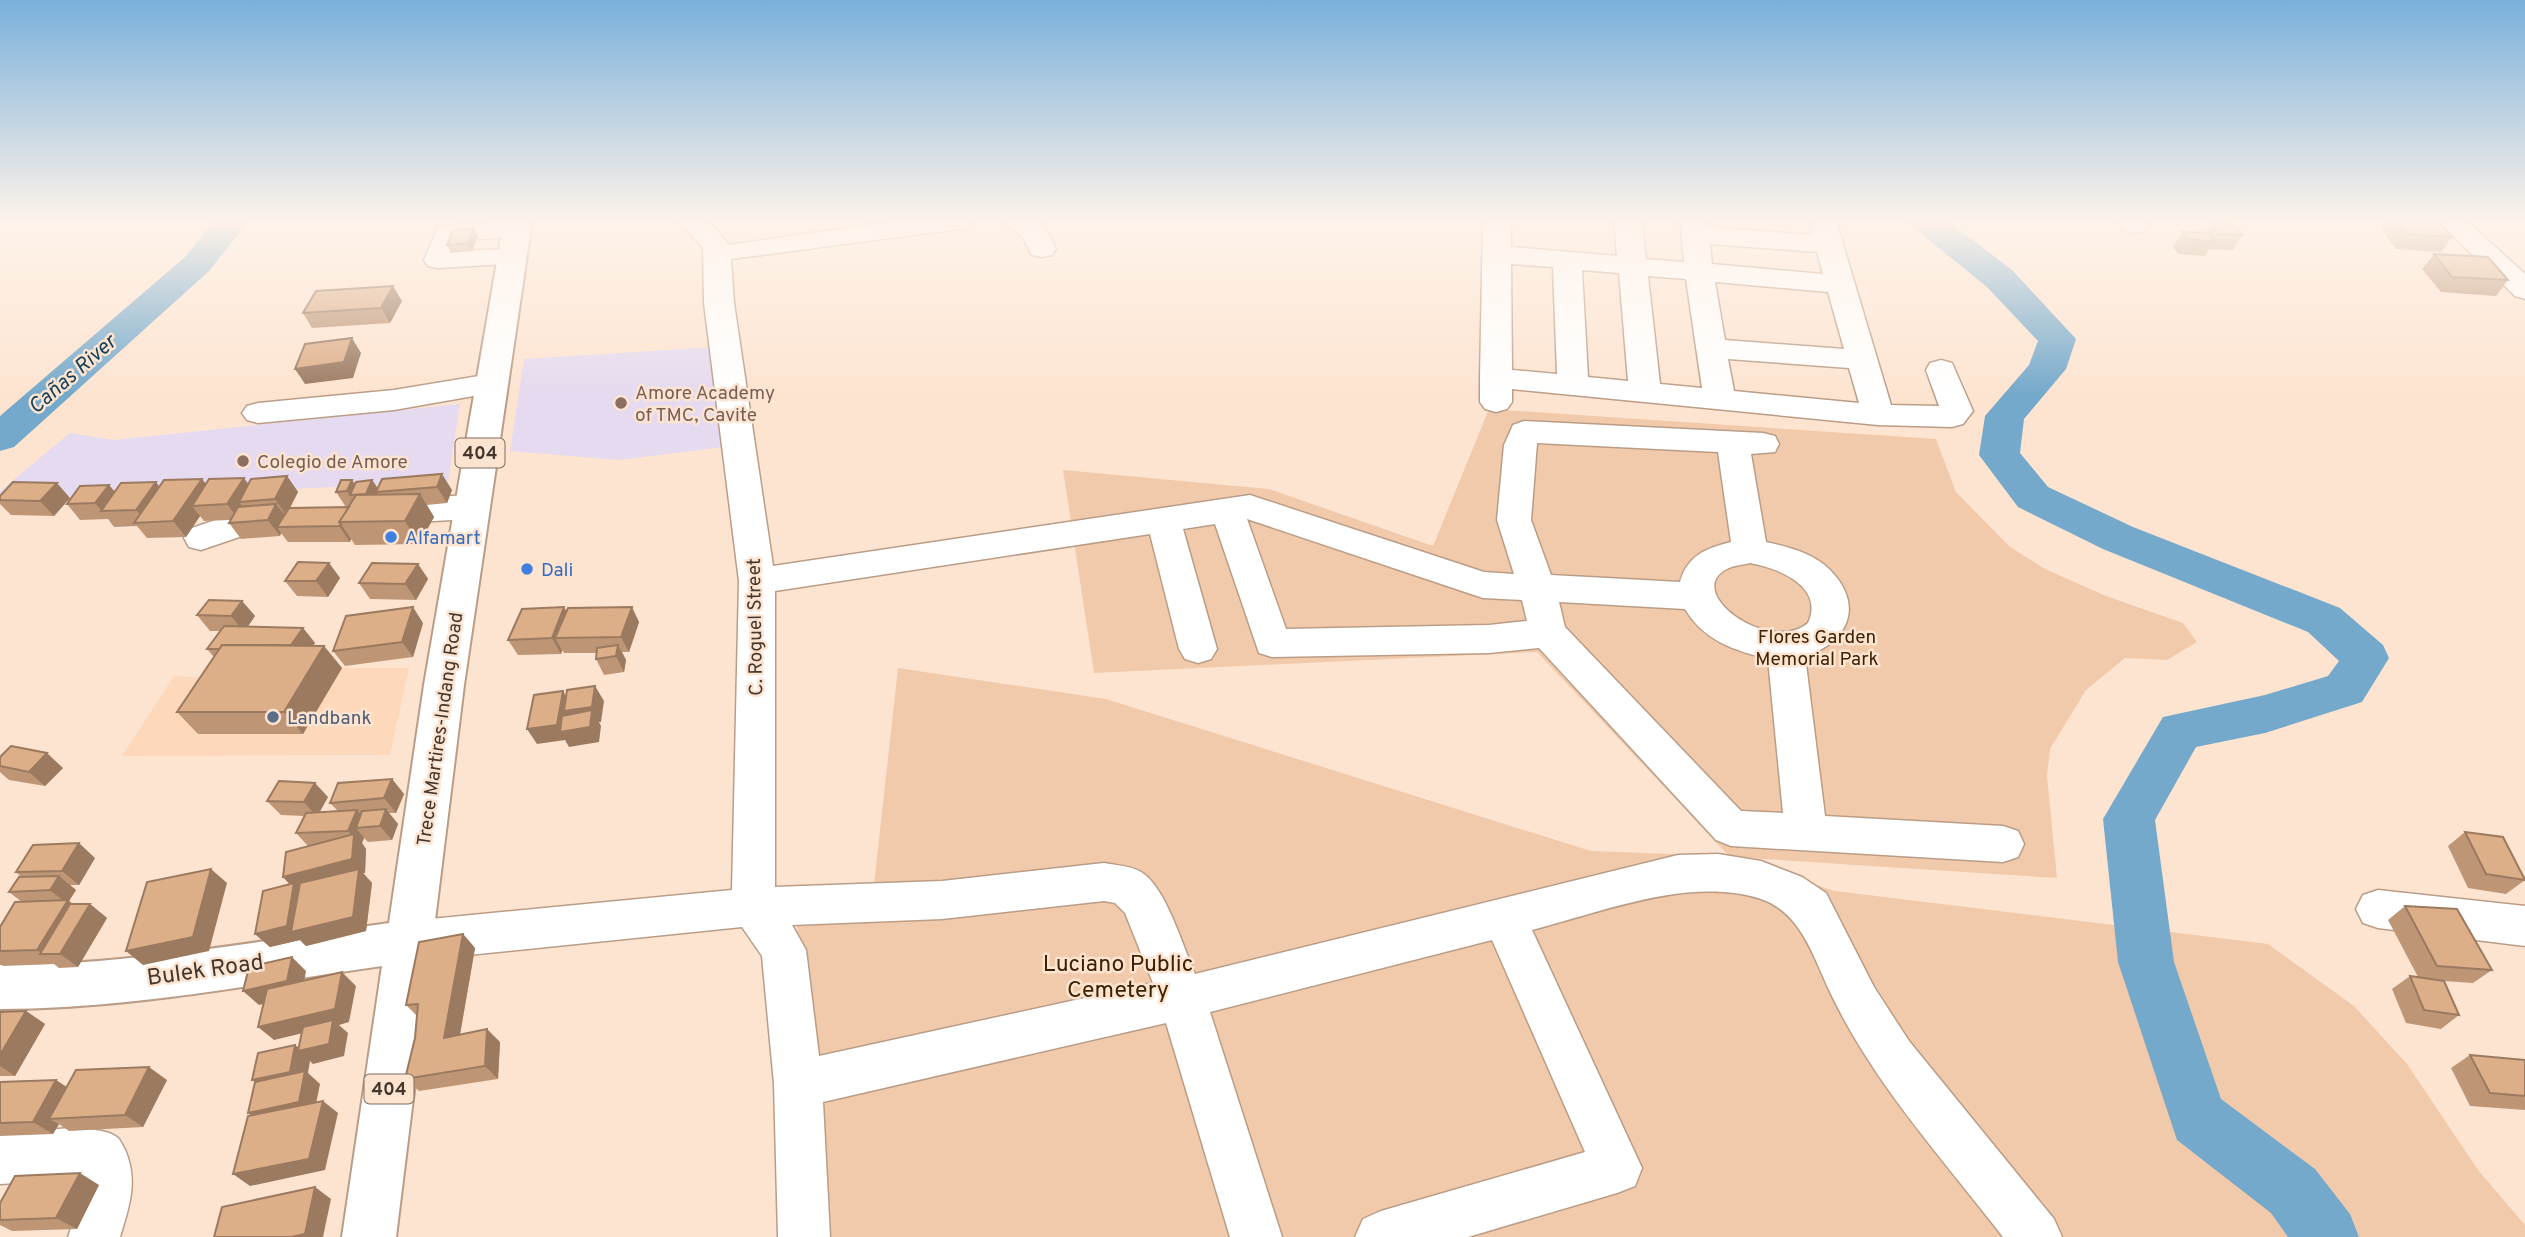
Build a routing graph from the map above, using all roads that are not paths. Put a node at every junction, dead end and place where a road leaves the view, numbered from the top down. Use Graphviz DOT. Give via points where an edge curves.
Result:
graph roads {
  1 [pos="509,279"];
  2 [pos="723,279"];
  3 [pos="1497,279"];
  4 [pos="1568,279"];
  5 [pos="1634,279"];
  6 [pos="1700,279"];
  7 [pos="1778,279"];
  8 [pos="1838,279"];
  9 [pos="1840,284"];
  10 [pos="1711,348"];
  11 [pos="1862,360"];
  12 [pos="1941,370"];
  13 [pos="491,384"];
  14 [pos="1573,386"];
  15 [pos="1645,393"];
  16 [pos="1720,400"];
  17 [pos="258,412"];
  18 [pos="1878,415"];
  19 [pos="470,507"];
  20 [pos="1227,510"];
  21 [pos="354,513"];
  22 [pos="314,515"];
  23 [pos="1163,519"];
  24 [pos="201,538"];
  25 [pos="1750,551"];
  26 [pos="757,581"];
  27 [pos="1483,585"];
  28 [pos="1537,588"];
  29 [pos="1697,596"];
  30 [pos="1548,633"];
  31 [pos="1489,639"];
  32 [pos="1785,647"];
  33 [pos="1198,649"];
  34 [pos="1806,832"];
  35 [pos="2003,844"];
  36 [pos="753,907"];
  37 [pos="2378,909"];
  38 [pos="1506,919"];
  39 [pos="2525,926"];
  40 [pos="410,941"];
  41 [pos="0,987"];
  42 [pos="1182,998"];
  43 [pos="798,1084"];
  44 [pos="0,1159"];
  45 [pos="94,1237"];
  46 [pos="369,1237"];
  47 [pos="804,1237"];
  48 [pos="1256,1237"];
  49 [pos="1381,1237"];
  50 [pos="2036,1237"];
  1 -- 13 [label="main road, Trece Martires-Indang Road / 404"];
  2 -- 26 [label="street, C. Roguel Street" via="719,303"];
  3 -- 14 [label="street" via="1496,390"];
  4 -- 14 [label="street"];
  5 -- 15 [label="street"];
  6 -- 10 [label="street"];
  7 -- 9 [label="street"];
  8 -- 9 [label="street"];
  9 -- 11 [label="street"];
  10 -- 11 [label="street"];
  10 -- 16 [label="street"];
  11 -- 18 [label="street"];
  12 -- 18 [label="street" via="1957,411 1952,417"];
  13 -- 17 [label="street" via="394,400"];
  13 -- 19 [label="main road, Trece Martires-Indang Road / 404"];
  14 -- 15 [label="street"];
  15 -- 16 [label="street"];
  16 -- 18 [label="street"];
  19 -- 21 [label="street"];
  19 -- 40 [label="main road, Trece Martires-Indang Road / 404"];
  20 -- 23 [label="street"];
  20 -- 27 [label="street" via="1250,507"];
  20 -- 31 [label="street" via="1272,643"];
  22 -- 24 [label="street" via="254,519"];
  23 -- 26 [label="street"];
  23 -- 33 [label="street"];
  25 -- 28 [label="street" via="1748,443 1524,432 1513,508 1516,532"];
  25 -- 29 [label="street" via="1733,552 1707,563 1696,584"];
  25 -- 32 [label="street" via="1779,557 1806,570 1829,596 1828,624 1819,635"];
  26 -- 36 [label="street, C. Roguel Street"];
  27 -- 28 [label="street"];
  27 -- 31 [label="street"];
  28 -- 29 [label="street"];
  28 -- 30 [label="street"];
  29 -- 32 [label="street" via="1713,622 1728,633 1766,646"];
  30 -- 31 [label="street"];
  30 -- 34 [label="street" via="1731,828"];
  32 -- 34 [label="street"];
  34 -- 35 [label="street"];
  36 -- 40 [label="street"];
  36 -- 42 [label="street" via="942,901 1117,883 1128,886 1142,901"];
  36 -- 43 [label="street" via="784,950"];
  37 -- 39 [label="street"];
  38 -- 42 [label="street"];
  38 -- 49 [label="street" via="1617,1168"];
  38 -- 50 [label="street" via="1692,873 1740,875 1800,897 1811,907 1858,1002 1892,1057"];
  40 -- 41 [label="main road, Bulek Road" via="116,982"];
  40 -- 46 [label="main road, Trece Martires-Indang Road / 404"];
  42 -- 43 [label="street"];
  42 -- 48 [label="street"];
  43 -- 47 [label="street"];
  44 -- 45 [label="street" via="70,1153 100,1156 109,1167 109,1185"];
}
